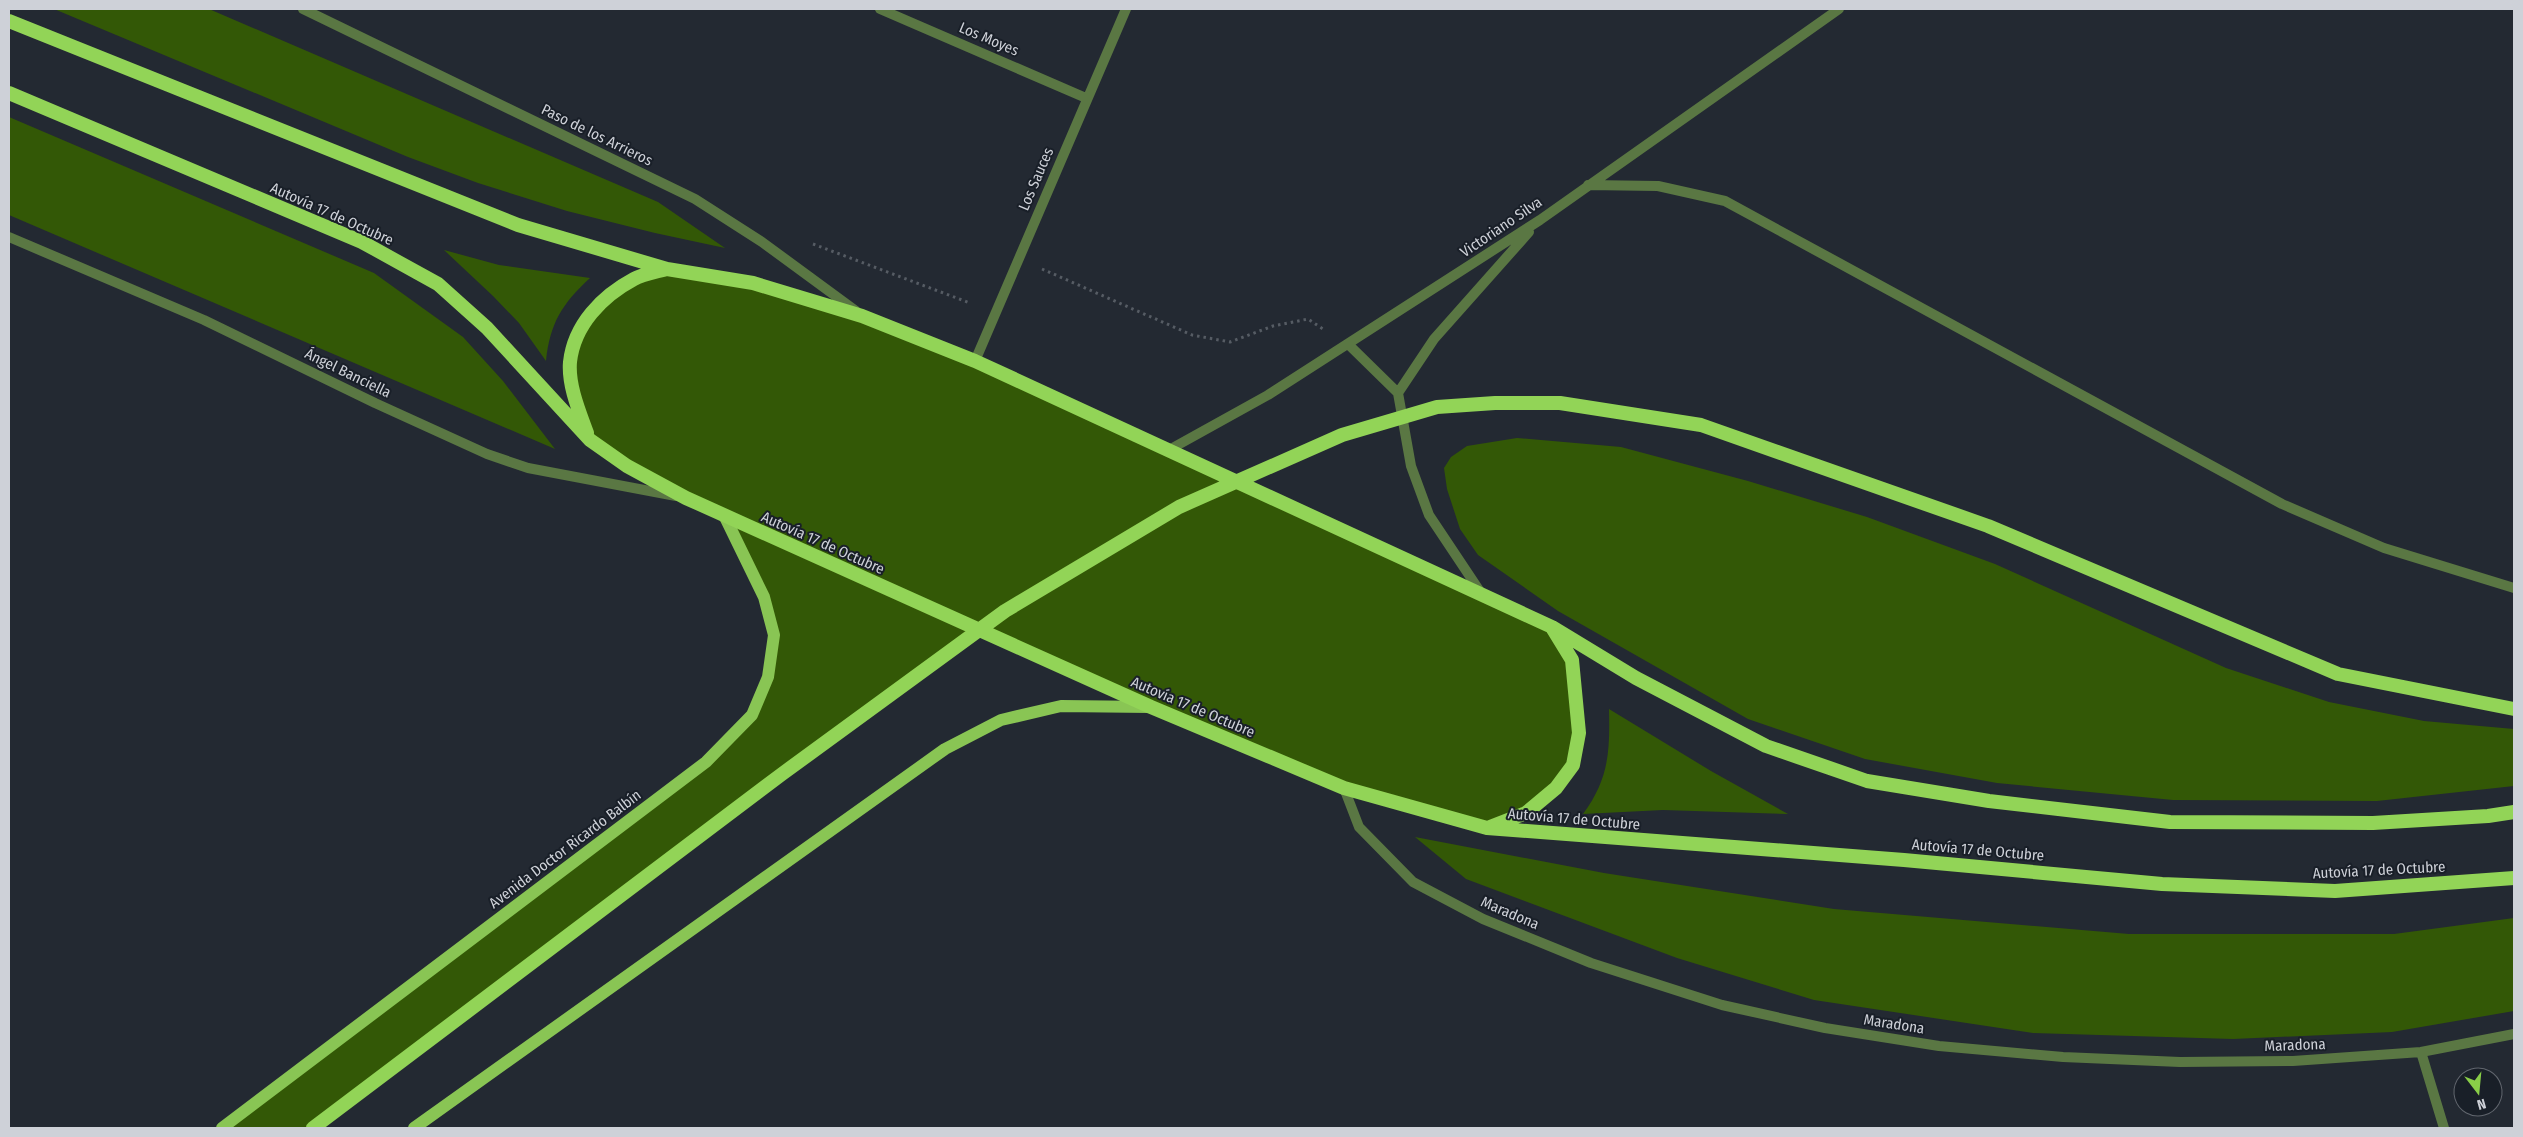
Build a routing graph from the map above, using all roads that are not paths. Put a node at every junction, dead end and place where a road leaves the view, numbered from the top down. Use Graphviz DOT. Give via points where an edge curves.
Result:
graph roads {
  1 [pos="302,9"];
  2 [pos="880,9"];
  3 [pos="1126,9"];
  4 [pos="1839,9"];
  5 [pos="9,21"];
  6 [pos="9,93"];
  7 [pos="1086,98"];
  8 [pos="1588,185"];
  9 [pos="1540,220"];
  10 [pos="9,237"];
  11 [pos="667,268"];
  12 [pos="862,316"];
  13 [pos="1348,344"];
  14 [pos="974,362"];
  15 [pos="1398,393"];
  16 [pos="590,440"];
  17 [pos="1167,451"];
  18 [pos="686,498"];
  19 [pos="725,517"];
  20 [pos="2514,588"];
  21 [pos="1481,594"];
  22 [pos="1552,627"];
  23 [pos="1151,707"];
  24 [pos="2514,709"];
  25 [pos="1344,788"];
  26 [pos="2514,812"];
  27 [pos="1487,828"];
  28 [pos="2514,878"];
  29 [pos="2514,1034"];
  30 [pos="2421,1052"];
  31 [pos="222,1128"];
  32 [pos="314,1128"];
  33 [pos="414,1128"];
  34 [pos="2444,1128"];
  1 -- 12 [label="street, Paso de los Arrieros" via="695,199 762,242"];
  2 -- 7 [label="street, Los Moyes"];
  3 -- 7 [label="street, Los Sauces"];
  4 -- 8 [label="street, Victoriano Silva"];
  5 -- 11 [label="highway" via="518,225"];
  6 -- 16 [label="highway, Autovía 17 de Octubre" via="362,242 438,284 486,328"];
  7 -- 14 [label="street, Los Sauces"];
  8 -- 9 [label="street, Victoriano Silva"];
  8 -- 20 [label="street" via="1658,186 1725,201 2282,504 2384,548"];
  9 -- 13 [label="street, Victoriano Silva"];
  9 -- 15 [label="street" via="1434,339"];
  10 -- 18 [label="street, Ángel Banciella" via="204,320 487,454 528,468"];
  11 -- 12 [label="highway" via="753,283"];
  11 -- 16 [label="highway" via="635,278 604,299 580,328 570,362 576,404"];
  12 -- 14 [label="highway"];
  13 -- 15 [label="street"];
  13 -- 17 [label="street, Victoriano Silva" via="1268,395"];
  14 -- 17 [label="highway"];
  15 -- 21 [label="street" via="1412,466 1430,515"];
  16 -- 18 [label="highway, Autovía 17 de Octubre" via="627,466"];
  17 -- 21 [label="highway"];
  18 -- 19 [label="highway, Autovía 17 de Octubre"];
  19 -- 23 [label="highway, Autovía 17 de Octubre"];
  19 -- 31 [label="main road, Avenida Doctor Ricardo Balbín" via="764,597 774,634 768,677 752,715 706,762"];
  21 -- 22 [label="highway"];
  22 -- 26 [label="highway" via="1636,678 1766,746 1867,781 1989,801 2170,822 2374,823"];
  22 -- 27 [label="highway" via="1572,660 1580,733 1573,765 1556,788 1526,813"];
  23 -- 25 [label="highway, Autovía 17 de Octubre"];
  23 -- 33 [label="main road" via="1061,706 1001,720 944,749"];
  24 -- 32 [label="highway" via="2338,674 1988,526 1701,425 1560,403 1438,407 1342,435 1179,507 1005,611 782,774"];
  25 -- 27 [label="highway, Autovía 17 de Octubre"];
  25 -- 30 [label="street, Maradona" via="1359,826 1413,882 1483,919 1591,963 1722,1005 1824,1028 1938,1046 2063,1057 2180,1062 2293,1061"];
  27 -- 28 [label="highway, Autovía 17 de Octubre" via="1904,860 2162,884 2335,891"];
  29 -- 30 [label="street, Maradona"];
  30 -- 34 [label="street"];
}
